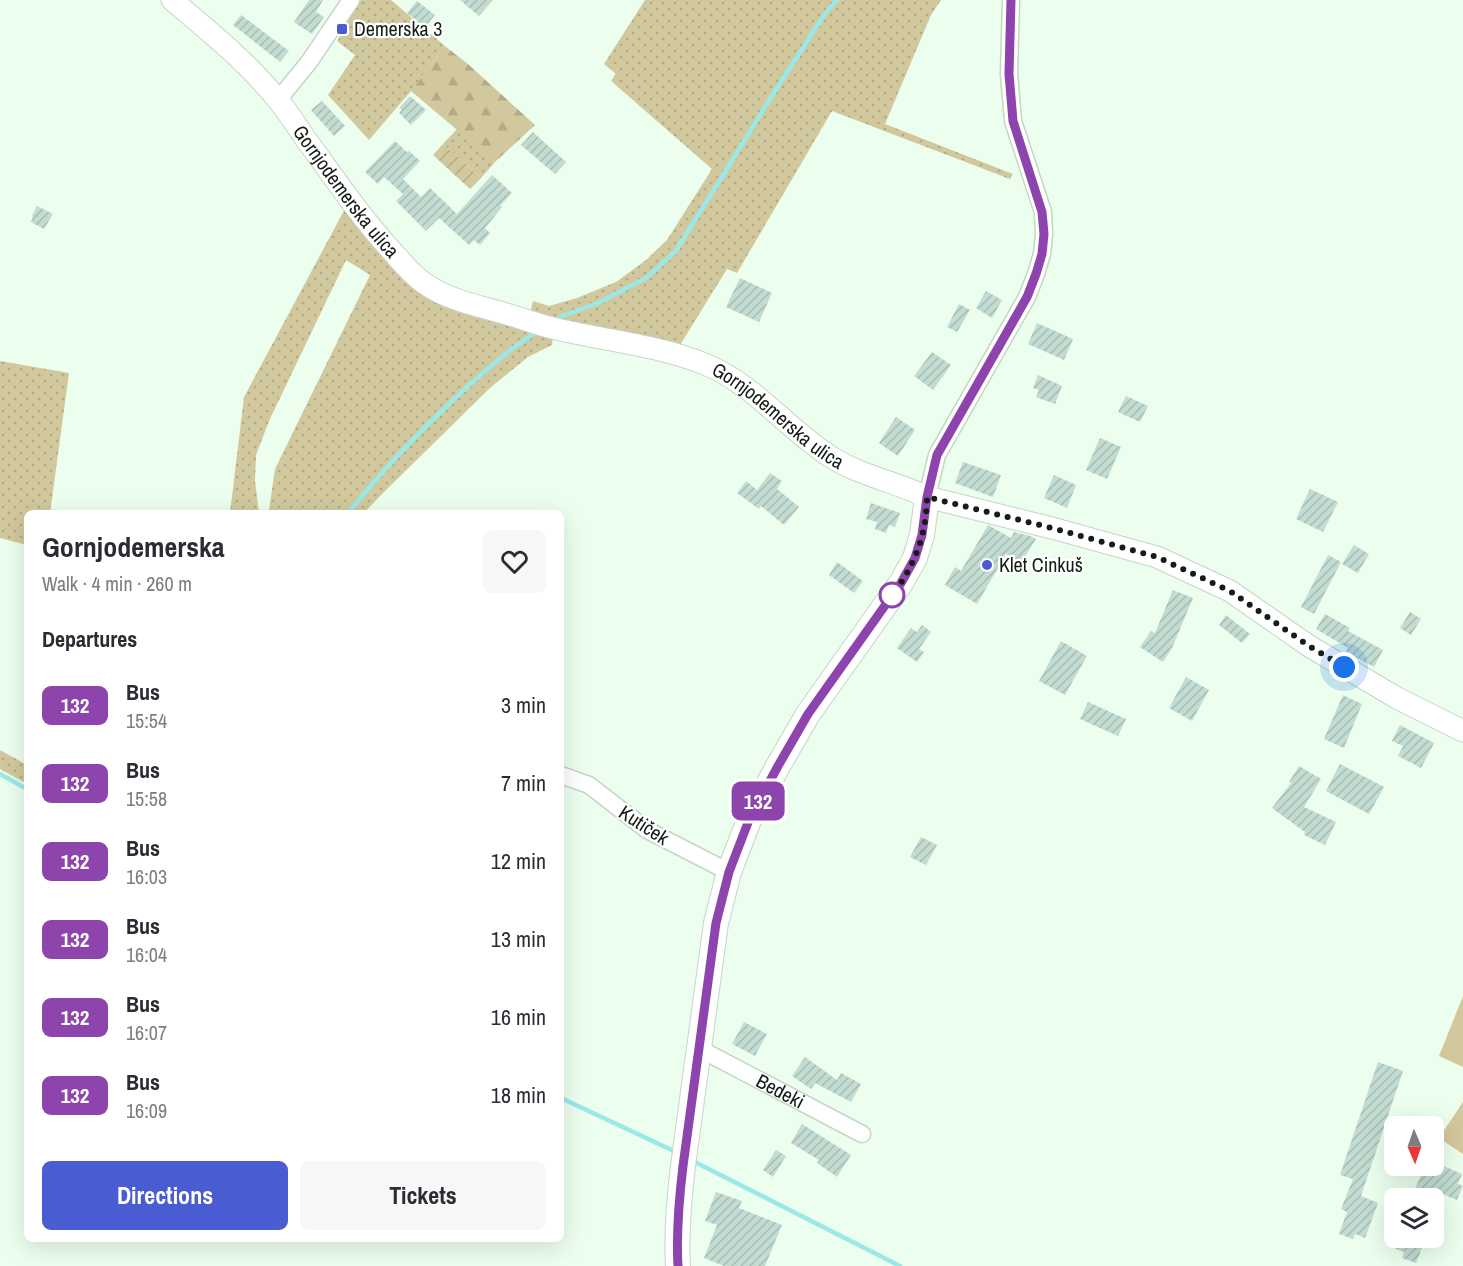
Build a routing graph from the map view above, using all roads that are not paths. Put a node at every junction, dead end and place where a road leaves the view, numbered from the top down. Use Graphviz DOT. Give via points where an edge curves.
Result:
graph roads {
  1 [pos="172,0"];
  2 [pos="351,0"];
  3 [pos="1011,0"];
  4 [pos="279,100"];
  5 [pos="927,497"];
  6 [pos="1463,731"];
  7 [pos="564,776"];
  8 [pos="729,872"];
  9 [pos="698,1048"];
  10 [pos="862,1134"];
  11 [pos="678,1266"];
  1 -- 4 [label="street, Gornjodemerska ulica" via="238,56"];
  2 -- 4 [label="street"];
  3 -- 5 [label="street" via="1009,74 1013,121 1042,212 1042,254 1027,297 937,455"];
  4 -- 5 [label="street, Gornjodemerska ulica" via="376,234 408,269 436,291 559,330 681,355 709,366 729,376 834,459"];
  5 -- 6 [label="street, Gornjodemerska ulica" via="1111,543 1176,565 1230,591 1309,646 1397,698"];
  5 -- 8 [label="main road" via="915,558 808,714 749,820"];
  7 -- 8 [label="street, Kutiček" via="589,785 647,830"];
  8 -- 9 [label="main road" via="716,923"];
  9 -- 10 [label="street, Bedeki"];
  9 -- 11 [label="main road" via="679,1203"];
}
